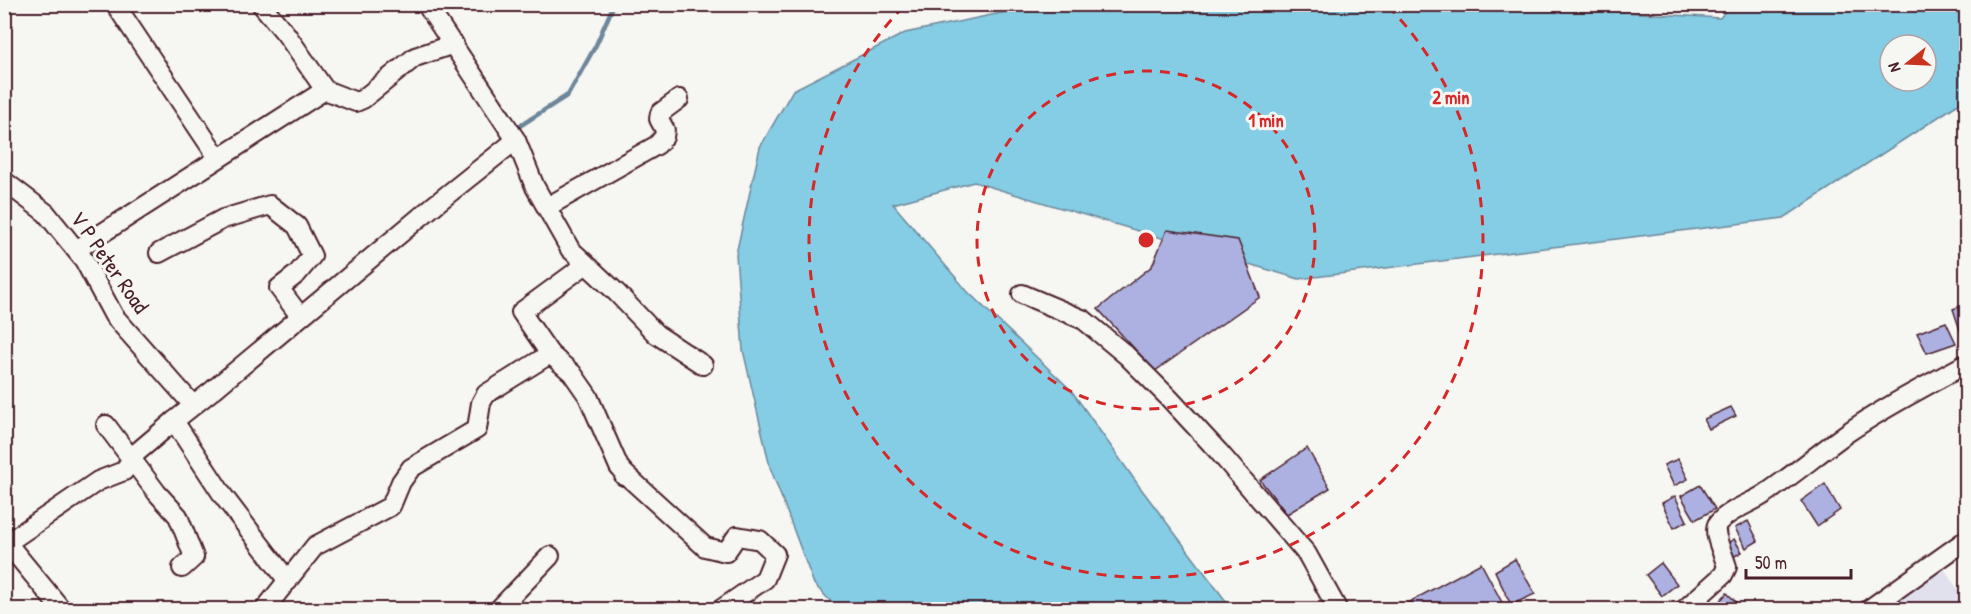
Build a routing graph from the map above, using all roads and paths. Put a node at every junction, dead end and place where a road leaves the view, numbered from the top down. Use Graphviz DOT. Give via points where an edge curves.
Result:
graph roads {
  1 [pos="115,4"];
  2 [pos="261,4"];
  3 [pos="426,4"];
  4 [pos="454,44"];
  5 [pos="325,90"];
  6 [pos="679,99"];
  7 [pos="516,140"];
  8 [pos="218,158"];
  9 [pos="4,181"];
  10 [pos="547,207"];
  11 [pos="76,250"];
  12 [pos="159,253"];
  13 [pos="585,265"];
  14 [pos="1022,294"];
  15 [pos="300,316"];
  16 [pos="550,354"];
  17 [pos="1966,364"];
  18 [pos="703,365"];
  19 [pos="193,405"];
  20 [pos="174,421"];
  21 [pos="106,425"];
  22 [pos="132,460"];
  23 [pos="1966,540"];
  24 [pos="6,544"];
  25 [pos="550,556"];
  26 [pos="182,568"];
  27 [pos="288,581"];
  28 [pos="62,609"];
  29 [pos="264,609"];
  30 [pos="498,609"];
  31 [pos="720,609"];
  32 [pos="1338,609"];
  33 [pos="1684,609"];
  34 [pos="1868,609"];
  1 -- 8 [label="street"];
  2 -- 5 [label="street"];
  3 -- 4 [label="street"];
  4 -- 5 [label="street" via="416,57 356,102"];
  4 -- 7 [label="street"];
  5 -- 8 [label="street"];
  6 -- 10 [label="street" via="660,113 665,130 657,145"];
  7 -- 10 [label="street"];
  7 -- 15 [label="street"];
  8 -- 11 [label="street"];
  9 -- 11 [label="street, V P Peter Road" via="46,213"];
  10 -- 13 [label="street" via="570,249"];
  11 -- 19 [label="street, V P Peter Road" via="114,316"];
  12 -- 15 [label="street" via="223,219 270,205 297,226 312,256 279,288"];
  13 -- 16 [label="street" via="521,312"];
  13 -- 18 [label="street" via="656,334"];
  14 -- 32 [label="street" via="1084,320 1126,355 1218,451 1307,554"];
  15 -- 19 [label="street"];
  16 -- 27 [label="street" via="486,393 477,429 411,468 391,506 315,546"];
  16 -- 31 [label="street" via="572,373 588,396 625,475 705,547 726,552 737,536 760,540 775,554 765,579"];
  17 -- 33 [label="street" via="1848,432 1718,524 1716,536 1727,567"];
  19 -- 20 [label="street"];
  20 -- 22 [label="street"];
  20 -- 27 [label="street" via="225,498"];
  21 -- 22 [label="street"];
  22 -- 24 [label="street" via="124,471 98,481"];
  22 -- 26 [label="street" via="178,516 194,557"];
  23 -- 34 [label="street"];
  24 -- 28 [label="street"];
  25 -- 30 [label="street"];
  27 -- 29 [label="street"];
}
